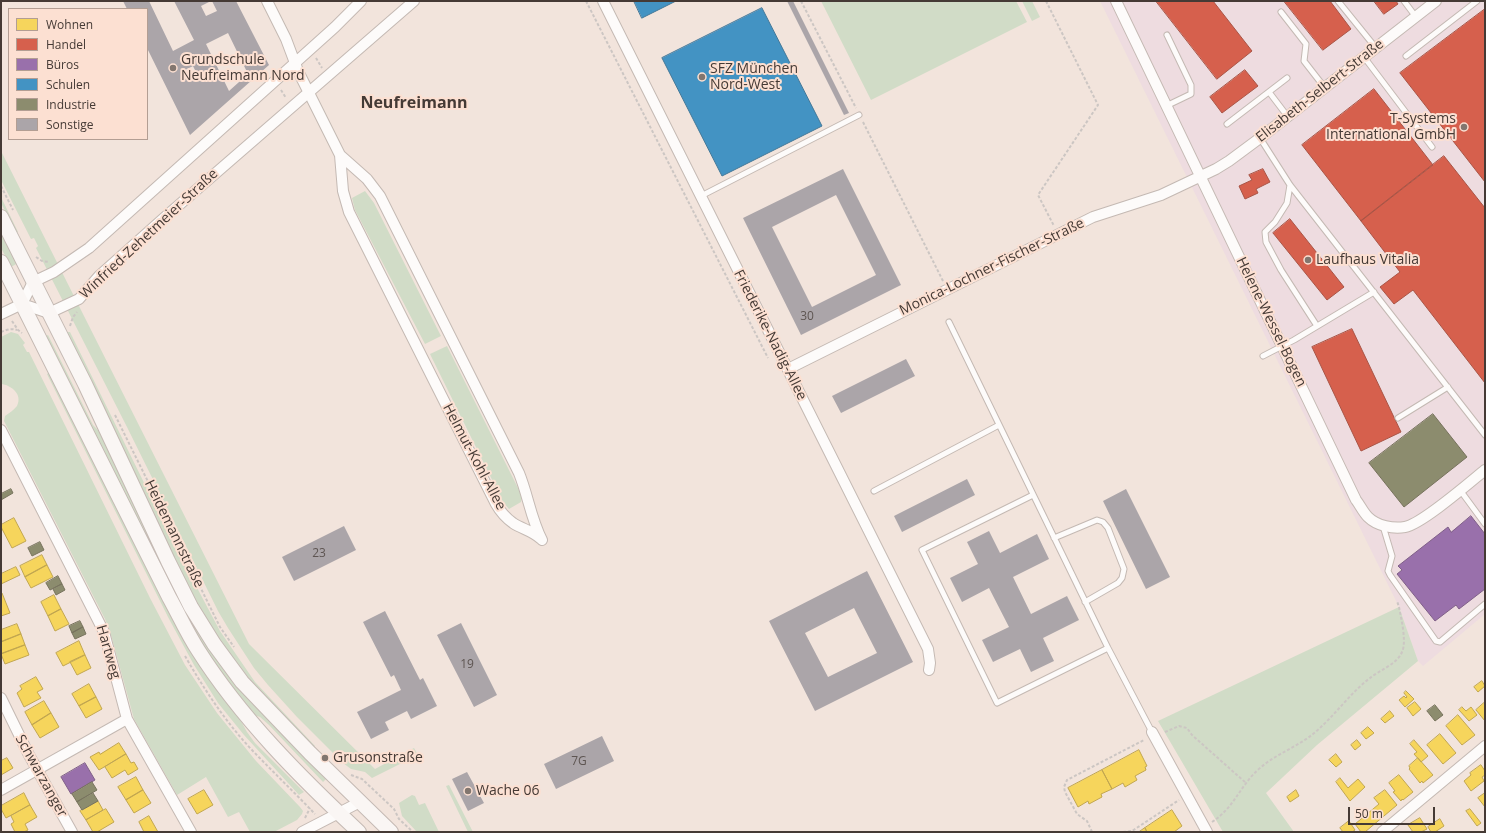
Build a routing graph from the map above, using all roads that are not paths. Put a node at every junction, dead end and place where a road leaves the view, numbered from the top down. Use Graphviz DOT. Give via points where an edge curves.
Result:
graph roads {
  1 [pos="267,1"];
  2 [pos="361,1"];
  3 [pos="414,1"];
  4 [pos="603,1"];
  5 [pos="1116,1"];
  6 [pos="1338,1"];
  7 [pos="1404,1"];
  8 [pos="1436,1"];
  9 [pos="1477,1"];
  10 [pos="1281,12"];
  11 [pos="1416,17"];
  12 [pos="1167,35"];
  13 [pos="1376,48"];
  14 [pos="1406,56"];
  15 [pos="1364,58"];
  16 [pos="296,63"];
  17 [pos="1287,78"];
  18 [pos="1325,88"];
  19 [pos="308,92"];
  20 [pos="1269,92"];
  21 [pos="1166,106"];
  22 [pos="860,115"];
  23 [pos="1288,117"];
  24 [pos="1227,124"];
  25 [pos="1260,138"];
  26 [pos="1432,147"];
  27 [pos="340,154"];
  28 [pos="1201,177"];
  29 [pos="1290,185"];
  30 [pos="701,196"];
  31 [pos="7,215"];
  32 [pos="1,262"];
  33 [pos="39,279"];
  34 [pos="1374,292"];
  35 [pos="22,304"];
  36 [pos="55,310"];
  37 [pos="1,314"];
  38 [pos="949,322"];
  39 [pos="1317,326"];
  40 [pos="1282,346"];
  41 [pos="1263,356"];
  42 [pos="788,369"];
  43 [pos="1448,387"];
  44 [pos="1398,418"];
  45 [pos="999,425"];
  46 [pos="1,430"];
  47 [pos="1485,435"];
  48 [pos="1485,470"];
  49 [pos="1460,490"];
  50 [pos="874,491"];
  51 [pos="1033,495"];
  52 [pos="1485,524"];
  53 [pos="1383,526"];
  54 [pos="1054,538"];
  55 [pos="1085,602"];
  56 [pos="1485,604"];
  57 [pos="1108,648"];
  58 [pos="929,670"];
  59 [pos="1,698"];
  60 [pos="127,719"];
  61 [pos="1154,734"];
  62 [pos="1485,746"];
  63 [pos="37,769"];
  64 [pos="1,790"];
  65 [pos="360,802"];
  66 [pos="338,813"];
  67 [pos="1206,829"];
  68 [pos="1388,830"];
  69 [pos="72,832"];
  70 [pos="191,832"];
  71 [pos="302,832"];
  72 [pos="359,832"];
  73 [pos="391,832"];
  1 -- 16 [label="street, Helmut-Kohl-Allee"];
  2 -- 16 [label="street, Winfried-Zehetmeier-Straße"];
  3 -- 19 [label="street, Winfried-Zehetmeier-Straße"];
  4 -- 30 [label="street, Friederike-Nadig-Allee"];
  5 -- 21 [label="street, Helene-Wessel-Bogen"];
  6 -- 13 [label="lane"];
  7 -- 11 [label="lane"];
  8 -- 11 [label="street, Elisabeth-Selbert-Straße"];
  9 -- 14 [label="lane"];
  10 -- 18 [label="lane" via="1306,44 1304,61"];
  11 -- 13 [label="street, Elisabeth-Selbert-Straße"];
  12 -- 21 [label="lane" via="1191,85 1191,94"];
  13 -- 15 [label="street, Elisabeth-Selbert-Straße"];
  15 -- 18 [label="street, Elisabeth-Selbert-Straße"];
  15 -- 26 [label="lane"];
  16 -- 19 [label="street, Helmut-Kohl-Allee"];
  16 -- 33 [label="street, Winfried-Zehetmeier-Straße" via="89,248"];
  17 -- 20 [label="lane"];
  18 -- 23 [label="street, Elisabeth-Selbert-Straße"];
  19 -- 27 [label="street, Helmut-Kohl-Allee"];
  19 -- 36 [label="street, Winfried-Zehetmeier-Straße" via="129,249 79,298"];
  20 -- 23 [label="lane"];
  20 -- 24 [label="lane"];
  21 -- 28 [label="street, Helene-Wessel-Bogen"];
  22 -- 30 [label="lane"];
  23 -- 25 [label="street, Elisabeth-Selbert-Straße"];
  25 -- 28 [label="street, Elisabeth-Selbert-Straße" via="1229,161"];
  25 -- 29 [label="lane"];
  27 -- 27 [label="street, Helmut-Kohl-Allee" via="343,191 349,212 496,504 509,519 542,540 532,518 519,473 380,196 367,179"];
  28 -- 40 [label="street, Helene-Wessel-Bogen"];
  28 -- 42 [label="street, Monica-Lochner-Fischer-Straße" via="1161,195 1102,213"];
  29 -- 34 [label="lane"];
  29 -- 39 [label="lane" via="1287,203 1265,232 1266,242"];
  30 -- 42 [label="street, Friederike-Nadig-Allee"];
  31 -- 33 [label="main road, Heidemannstraße"];
  32 -- 35 [label="main road"];
  33 -- 35 [label="street"];
  33 -- 36 [label="main road, Heidemannstraße"];
  34 -- 39 [label="lane"];
  34 -- 43 [label="lane"];
  35 -- 36 [label="street"];
  35 -- 37 [label="street"];
  35 -- 66 [label="main road" via="169,597 199,651 251,722"];
  36 -- 65 [label="main road, Heidemannstraße" via="88,391 191,607 242,682"];
  38 -- 45 [label="lane"];
  39 -- 40 [label="lane"];
  40 -- 41 [label="lane"];
  40 -- 53 [label="street, Helene-Wessel-Bogen" via="1356,500 1369,518"];
  42 -- 58 [label="street, Friederike-Nadig-Allee" via="928,649"];
  43 -- 44 [label="lane"];
  43 -- 47 [label="lane"];
  45 -- 50 [label="lane"];
  45 -- 51 [label="lane"];
  46 -- 60 [label="street, Hartweg" via="104,632"];
  48 -- 49 [label="street"];
  49 -- 52 [label="lane"];
  49 -- 53 [label="street" via="1421,521 1406,527"];
  51 -- 54 [label="lane"];
  51 -- 57 [label="lane" via="922,550 925,557 997,703"];
  53 -- 56 [label="lane" via="1392,556 1388,571 1436,641 1440,642"];
  54 -- 55 [label="lane"];
  54 -- 55 [label="lane" via="1097,520 1108,528 1124,569 1122,578 1118,583"];
  55 -- 57 [label="lane"];
  57 -- 61 [label="lane"];
  59 -- 63 [label="street, Schwarzanger"];
  60 -- 63 [label="street"];
  60 -- 70 [label="street, Hartweg"];
  61 -- 67 [label="street"];
  62 -- 68 [label="street"];
  63 -- 64 [label="street"];
  63 -- 69 [label="street, Schwarzanger"];
  65 -- 66 [label="street"];
  65 -- 73 [label="main road, Heidemannstraße"];
  66 -- 71 [label="street"];
  66 -- 72 [label="main road"];
}
